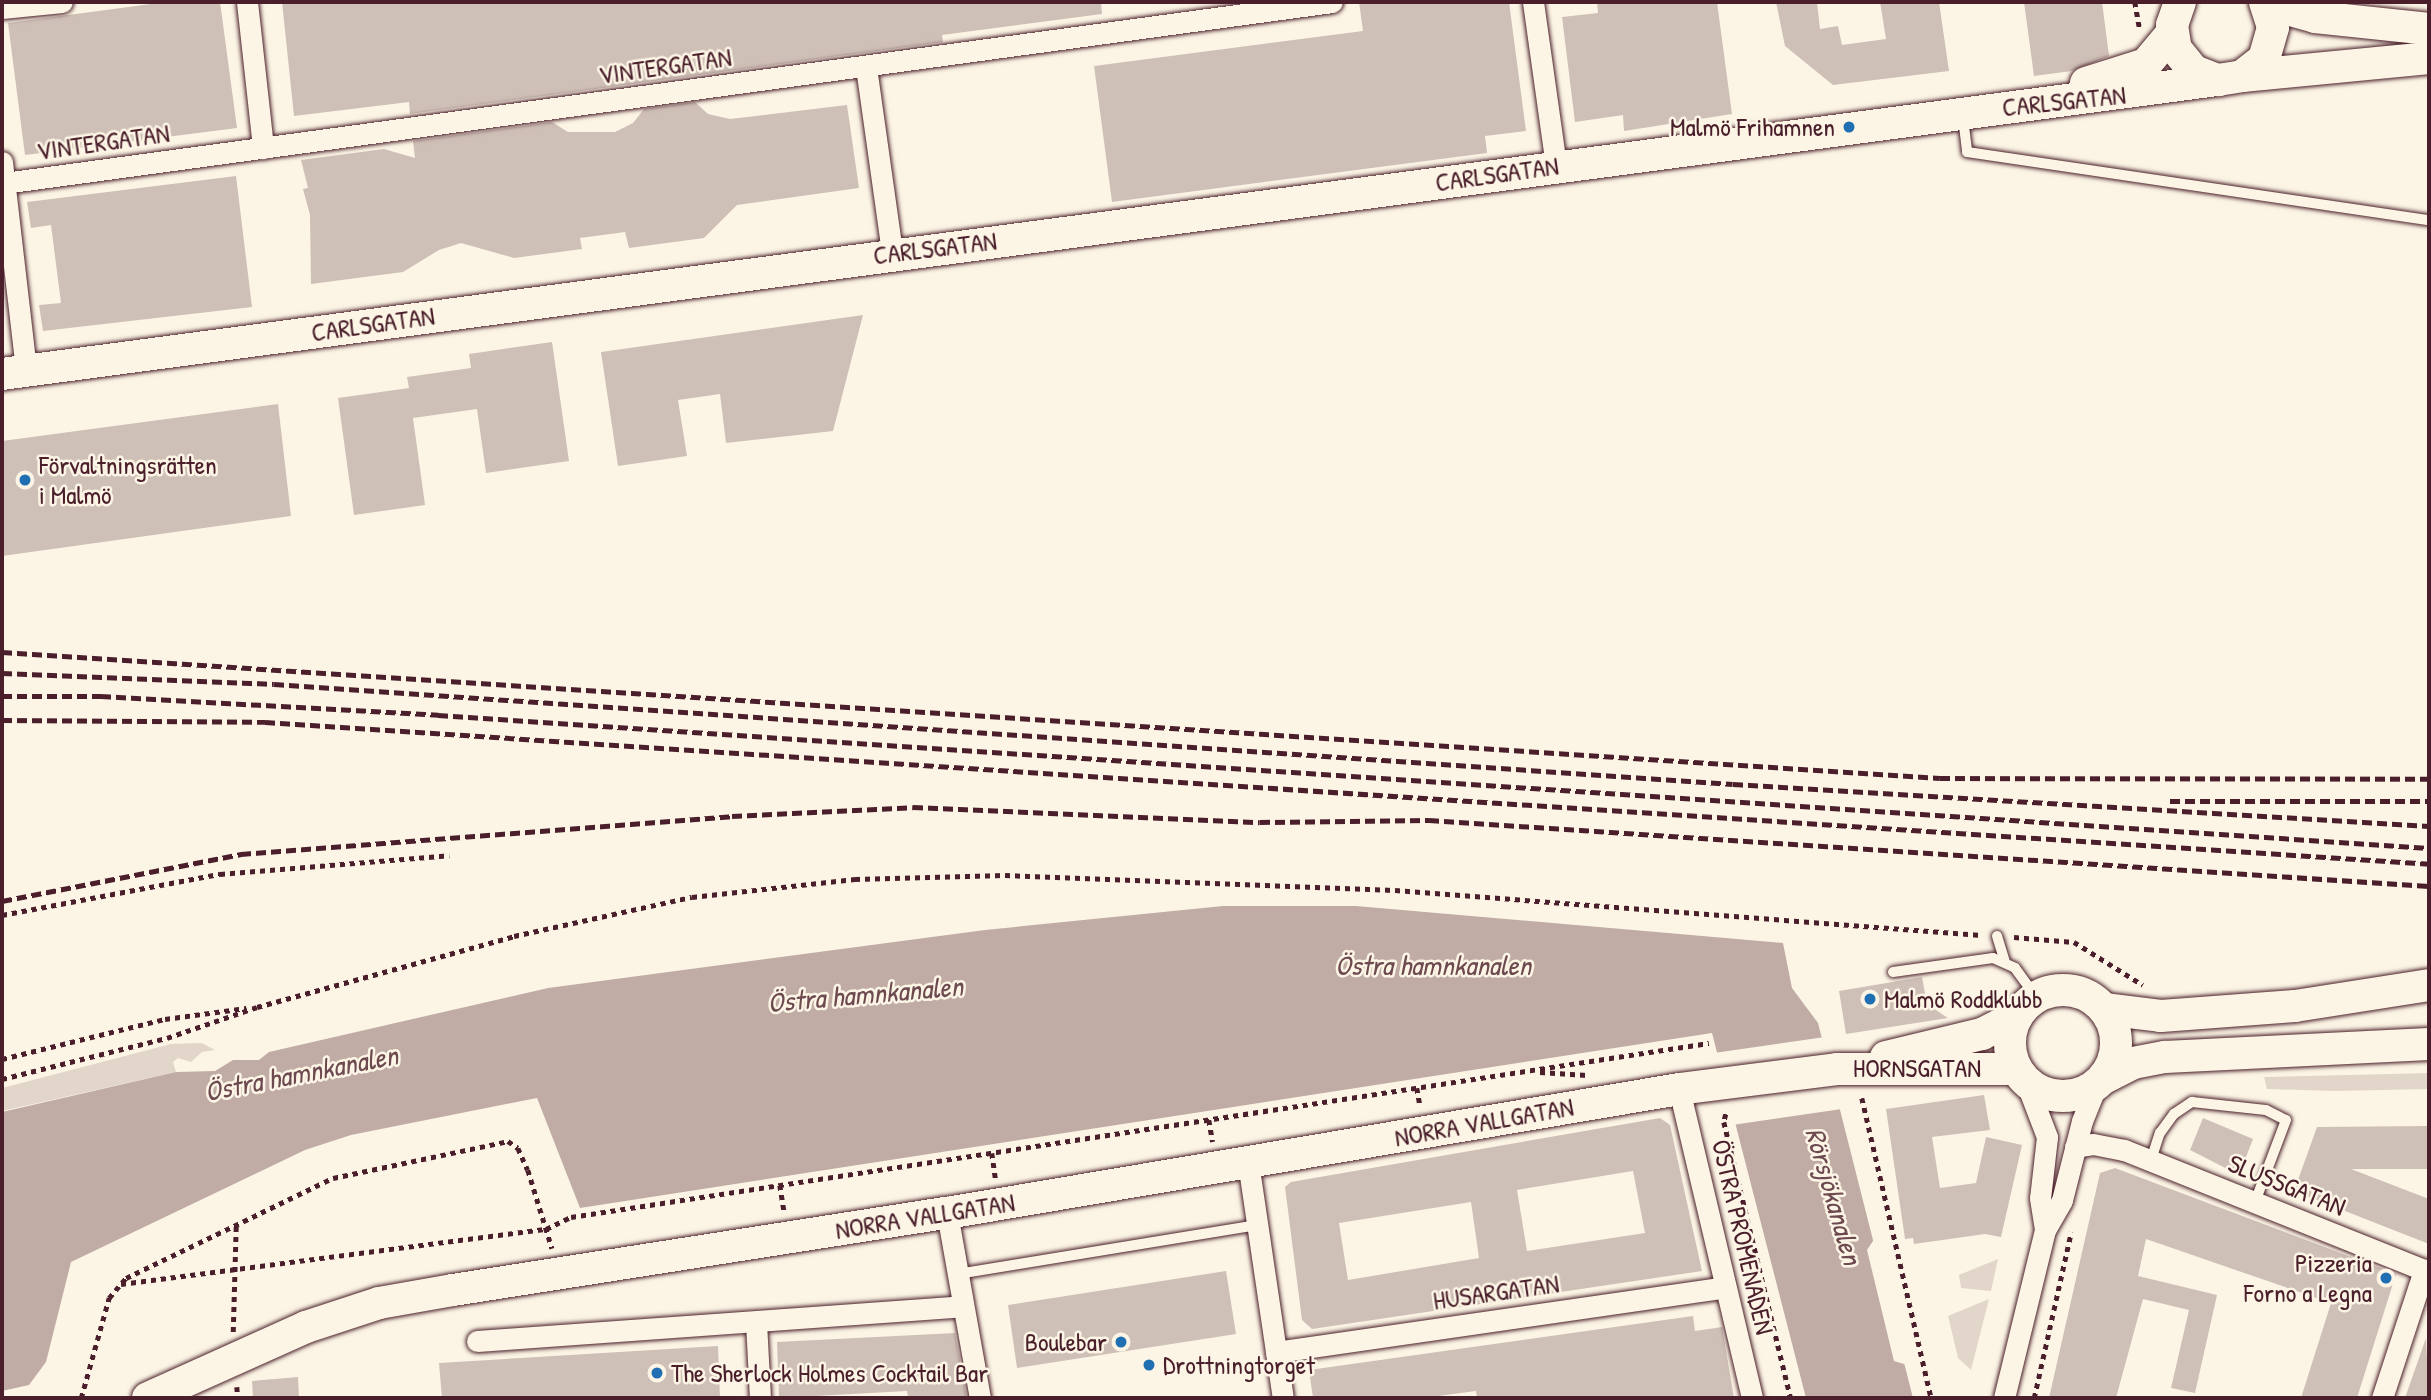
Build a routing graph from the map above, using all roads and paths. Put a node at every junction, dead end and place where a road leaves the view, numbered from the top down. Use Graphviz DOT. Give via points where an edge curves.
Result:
graph roads {
  1 [pos="62,2"];
  2 [pos="247,2"];
  3 [pos="1533,2"];
  4 [pos="2135,2"];
  5 [pos="2265,2"];
  6 [pos="1333,3"];
  7 [pos="2,8"];
  8 [pos="2165,15"];
  9 [pos="2429,29"];
  10 [pos="2429,58"];
  11 [pos="866,67"];
  12 [pos="2230,78"];
  13 [pos="1961,107"];
  14 [pos="263,148"];
  15 [pos="2,162"];
  16 [pos="1556,166"];
  17 [pos="5,183"];
  18 [pos="2429,220"];
  19 [pos="892,253"];
  20 [pos="14,372"];
  21 [pos="449,855"];
  22 [pos="2,915"];
  23 [pos="1997,936"];
  24 [pos="2005,962"];
  25 [pos="1893,972"];
  26 [pos="2429,985"];
  27 [pos="2151,990"];
  28 [pos="2429,1005"];
  29 [pos="2295,1006"];
  30 [pos="257,1007"];
  31 [pos="2026,1007"];
  32 [pos="2104,1009"];
  33 [pos="1709,1043"];
  34 [pos="2429,1044"];
  35 [pos="2,1059"];
  36 [pos="1837,1069"];
  37 [pos="1529,1071"];
  38 [pos="1598,1075"];
  39 [pos="2021,1076"];
  40 [pos="2,1079"];
  41 [pos="2100,1082"];
  42 [pos="1417,1088"];
  43 [pos="1679,1088"];
  44 [pos="1862,1098"];
  45 [pos="1421,1110"];
  46 [pos="1726,1114"];
  47 [pos="1209,1120"];
  48 [pos="1213,1146"];
  49 [pos="2075,1147"];
  50 [pos="992,1153"];
  51 [pos="1248,1162"];
  52 [pos="2150,1163"];
  53 [pos="996,1184"];
  54 [pos="780,1185"];
  55 [pos="2255,1202"];
  56 [pos="947,1213"];
  57 [pos="785,1219"];
  58 [pos="2073,1223"];
  59 [pos="236,1225"];
  60 [pos="1257,1225"];
  61 [pos="546,1229"];
  62 [pos="2045,1230"];
  63 [pos="554,1256"];
  64 [pos="2426,1271"];
  65 [pos="235,1272"];
  66 [pos="958,1274"];
  67 [pos="121,1284"];
  68 [pos="1725,1287"];
  69 [pos="963,1306"];
  70 [pos="756,1322"];
  71 [pos="233,1340"];
  72 [pos="477,1341"];
  73 [pos="1276,1352"];
  74 [pos="237,1386"];
  75 [pos="81,1398"];
  76 [pos="148,1398"];
  77 [pos="238,1398"];
  78 [pos="760,1398"];
  79 [pos="981,1398"];
  80 [pos="1283,1398"];
  81 [pos="1752,1398"];
  82 [pos="1791,1398"];
  83 [pos="1931,1398"];
  84 [pos="2004,1398"];
  85 [pos="2034,1398"];
  86 [pos="2382,1398"];
  1 -- 7 [label="street"];
  2 -- 14 [label="street"];
  3 -- 16 [label="street"];
  4 -- 8 [label="path"];
  5 -- 9 [label="main road" via="2315,17"];
  5 -- 12 [label="main road" via="2273,22 2272,43 2258,66"];
  6 -- 11 [label="street, VINTERGATAN"];
  8 -- 12 [label="main road" via="2186,64"];
  8 -- 13 [label="main road, CARLSGATAN" via="2146,64 2124,74"];
  10 -- 12 [label="main road, CARLSGATAN"];
  11 -- 14 [label="street, VINTERGATAN"];
  11 -- 19 [label="street"];
  12 -- 13 [label="main road, CARLSGATAN"];
  13 -- 16 [label="main road, CARLSGATAN"];
  13 -- 18 [label="lane" via="1967,152"];
  14 -- 17 [label="street, VINTERGATAN"];
  15 -- 17 [label="street"];
  16 -- 19 [label="main road, CARLSGATAN"];
  17 -- 20 [label="street"];
  19 -- 20 [label="main road, CARLSGATAN"];
  21 -- 22 [label="path" via="219,874"];
  23 -- 24 [label="lane"];
  23 -- 27 [label="path" via="2074,942"];
  23 -- 30 [label="path" via="1395,890 938,874 782,884 678,900 514,936"];
  24 -- 25 [label="lane" via="1983,957"];
  24 -- 31 [label="lane"];
  26 -- 29 [label="main road, HORNSGATAN"];
  28 -- 29 [label="main road"];
  29 -- 32 [label="main road, HORNSGATAN" via="2161,1016"];
  30 -- 35 [label="path" via="165,1019"];
  30 -- 40 [label="path" via="167,1038"];
  31 -- 32 [label="main road, HORNSGATAN" via="2054,990 2076,991"];
  31 -- 36 [label="main road, HORNSGATAN" via="1982,1034"];
  31 -- 39 [label="main road, HORNSGATAN" via="2009,1044"];
  32 -- 41 [label="main road" via="2114,1028 2116,1050"];
  33 -- 37 [label="path"];
  34 -- 41 [label="main road, HORNSGATAN" via="2165,1057 2133,1063"];
  36 -- 39 [label="main road, HORNSGATAN"];
  36 -- 43 [label="main road, NORRA VALLGATAN"];
  37 -- 38 [label="path"];
  37 -- 42 [label="path"];
  39 -- 41 [label="main road, HORNSGATAN" via="2054,1096"];
  39 -- 62 [label="street" via="2047,1137 2040,1198"];
  41 -- 49 [label="street"];
  42 -- 45 [label="path"];
  42 -- 47 [label="path"];
  43 -- 51 [label="main road, NORRA VALLGATAN"];
  43 -- 68 [label="street, ÖSTRA PROMENADEN"];
  44 -- 83 [label="path"];
  46 -- 82 [label="path" via="1724,1122"];
  47 -- 48 [label="path"];
  47 -- 50 [label="path"];
  49 -- 52 [label="street, SLUSSGATAN" via="2093,1144 2124,1150"];
  49 -- 62 [label="street" via="2062,1200"];
  50 -- 53 [label="path"];
  50 -- 54 [label="path"];
  51 -- 56 [label="main road, NORRA VALLGATAN"];
  51 -- 60 [label="street"];
  52 -- 55 [label="street, SLUSSGATAN"];
  52 -- 55 [label="lane" via="2160,1133 2174,1114 2192,1102 2266,1110 2286,1120"];
  54 -- 57 [label="path"];
  54 -- 61 [label="path" via="571,1217"];
  55 -- 64 [label="street, SLUSSGATAN"];
  56 -- 66 [label="street"];
  56 -- 76 [label="main road, NORRA VALLGATAN" via="379,1303 306,1327"];
  58 -- 85 [label="path"];
  59 -- 61 [label="path" via="333,1178 508,1142 518,1148"];
  59 -- 65 [label="path"];
  59 -- 67 [label="path"];
  60 -- 66 [label="lane"];
  60 -- 73 [label="street"];
  61 -- 63 [label="path"];
  61 -- 65 [label="path"];
  62 -- 84 [label="street"];
  64 -- 86 [label="street"];
  65 -- 67 [label="path"];
  65 -- 71 [label="path"];
  66 -- 69 [label="street"];
  67 -- 75 [label="path" via="109,1298"];
  68 -- 73 [label="street, HUSARGATAN"];
  68 -- 81 [label="street, ÖSTRA PROMENADEN"];
  69 -- 70 [label="street"];
  69 -- 79 [label="street"];
  70 -- 72 [label="street"];
  70 -- 78 [label="street"];
  73 -- 80 [label="street"];
  74 -- 77 [label="path"];
}
